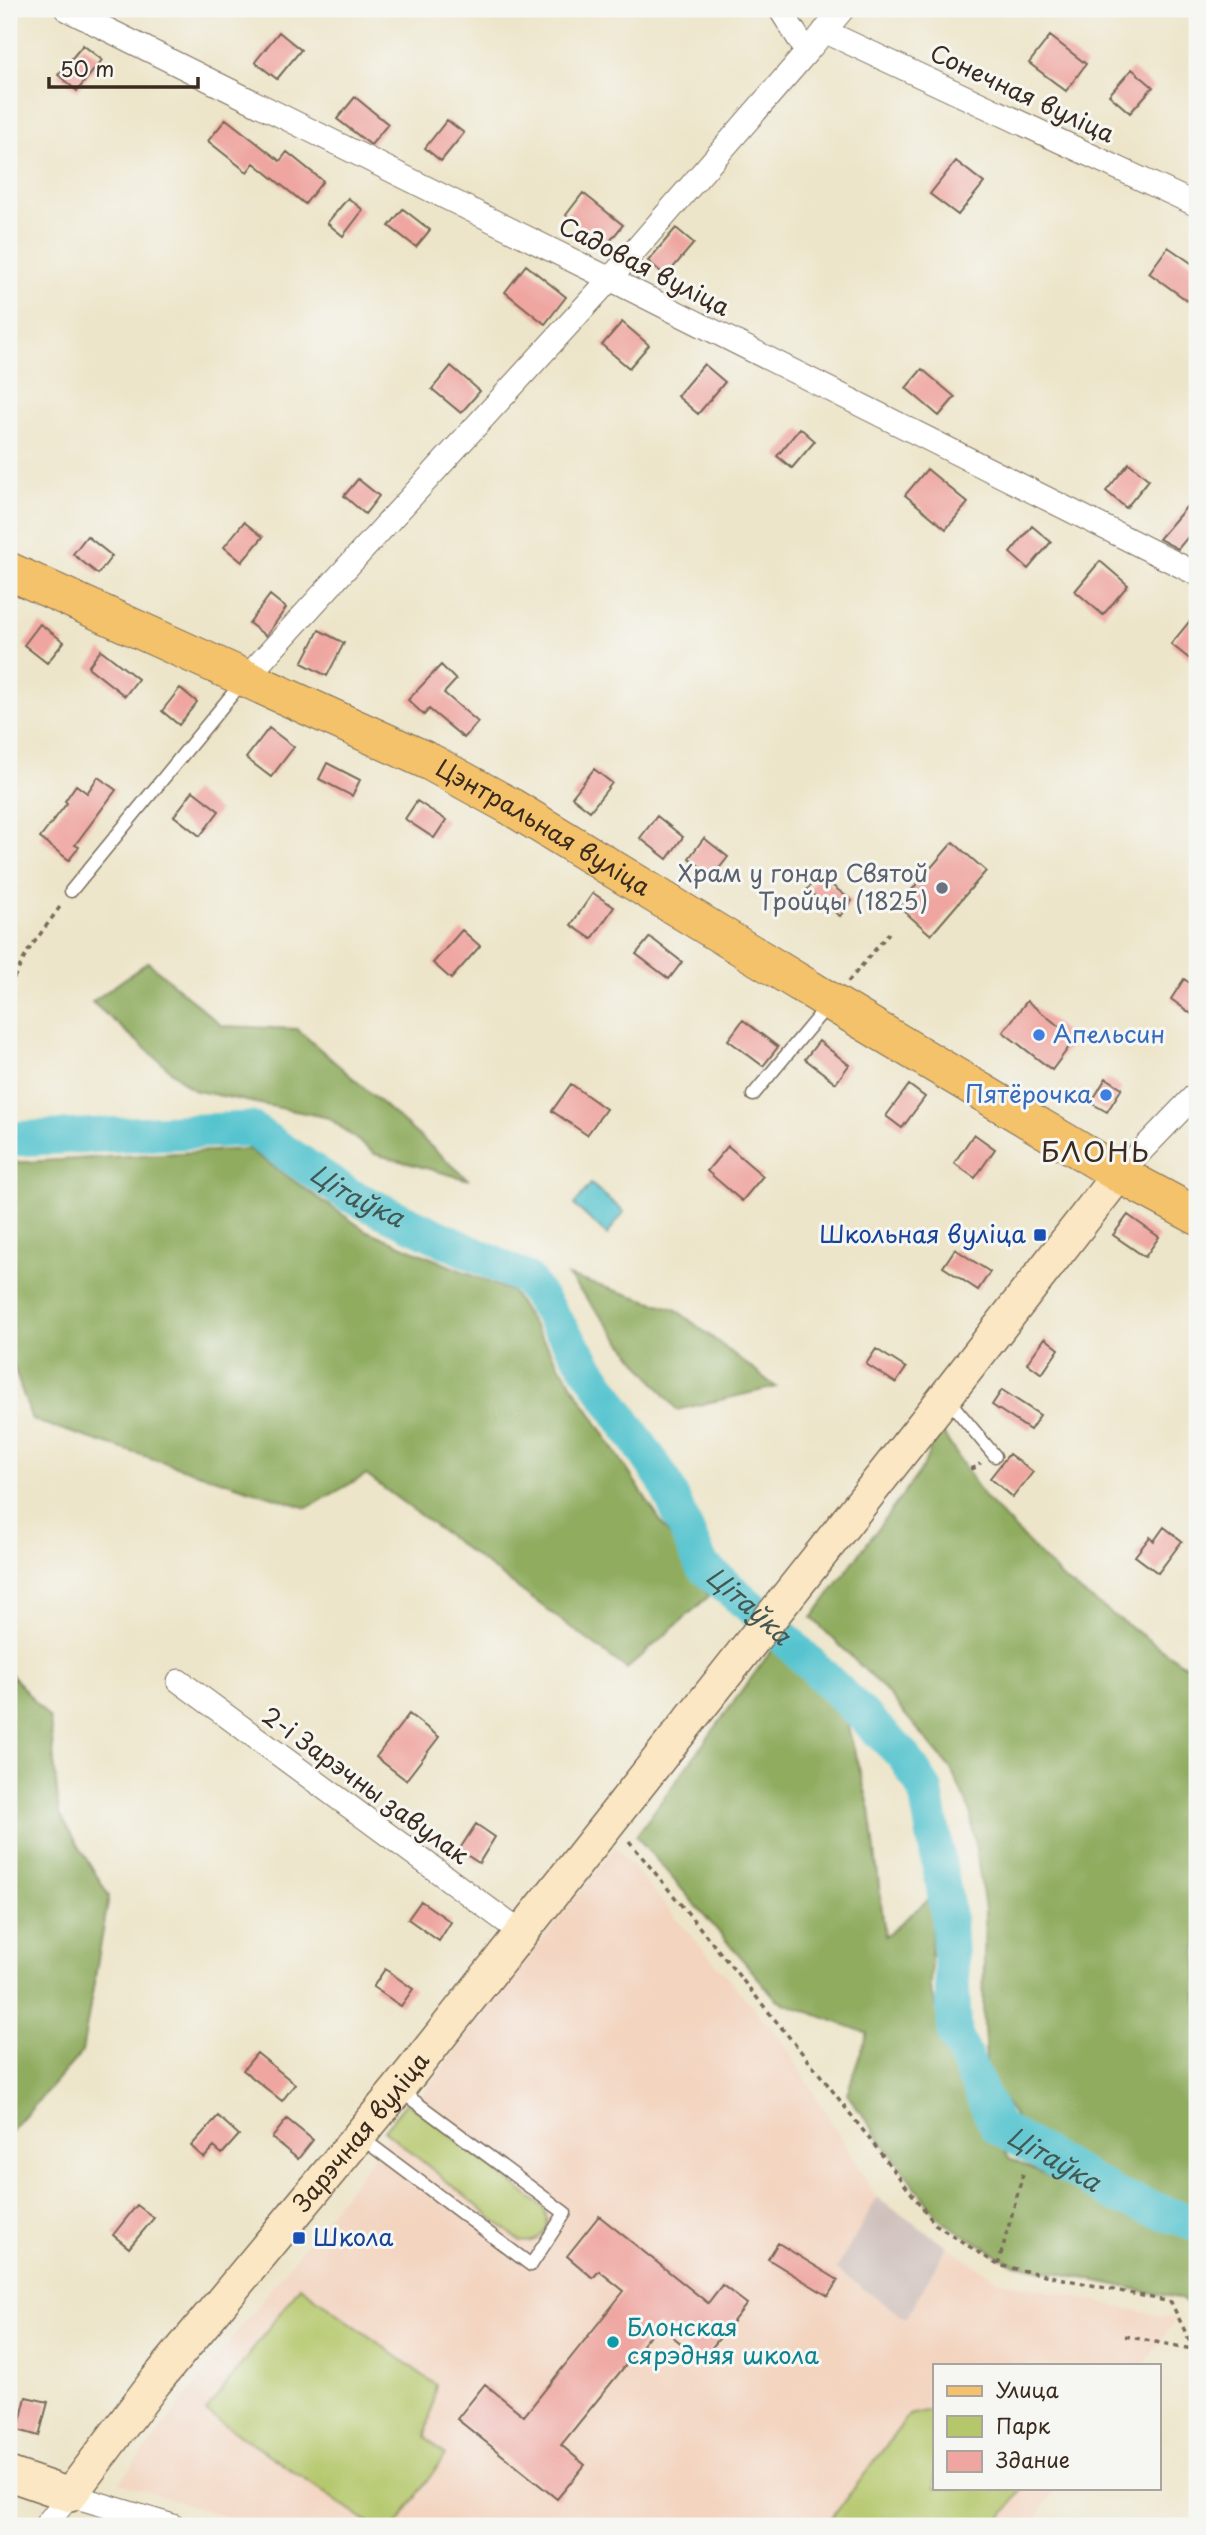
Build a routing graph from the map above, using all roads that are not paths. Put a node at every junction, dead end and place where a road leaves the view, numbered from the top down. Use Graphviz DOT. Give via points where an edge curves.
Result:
graph roads {
  1 [pos="66,9"];
  2 [pos="780,9"];
  3 [pos="843,9"];
  4 [pos="824,31"];
  5 [pos="807,52"];
  6 [pos="1197,205"];
  7 [pos="610,279"];
  8 [pos="9,571"];
  9 [pos="1197,574"];
  10 [pos="247,677"];
  11 [pos="71,891"];
  12 [pos="831,1002"];
  13 [pos="1197,1093"];
  14 [pos="753,1095"];
  15 [pos="1119,1174"];
  16 [pos="1197,1216"];
  17 [pos="942,1401"];
  18 [pos="995,1456"];
  19 [pos="179,1681"];
  20 [pos="520,1933"];
  21 [pos="398,2089"];
  22 [pos="359,2136"];
  23 [pos="9,2474"];
  24 [pos="70,2495"];
  25 [pos="45,2526"];
  26 [pos="173,2526"];
  1 -- 7 [label="street, Садовая вуліца"];
  2 -- 5 [label="street"];
  3 -- 4 [label="street"];
  4 -- 5 [label="street"];
  4 -- 6 [label="street, Сонечная вуліца"];
  5 -- 7 [label="street"];
  7 -- 9 [label="street, Садовая вуліца"];
  7 -- 10 [label="street"];
  8 -- 10 [label="main road, Цэнтральная вуліца"];
  10 -- 11 [label="lane"];
  10 -- 12 [label="main road, Цэнтральная вуліца" via="442,768"];
  12 -- 14 [label="lane"];
  12 -- 15 [label="main road, Цэнтральная вуліца"];
  13 -- 15 [label="street"];
  15 -- 16 [label="main road, Цэнтральная вуліца"];
  15 -- 17 [label="main road"];
  17 -- 18 [label="lane"];
  17 -- 20 [label="main road, Зарэчная вуліца"];
  19 -- 20 [label="street, 2-і Зарэчны завулак"];
  20 -- 21 [label="main road, Зарэчная вуліца"];
  21 -- 22 [label="main road, Зарэчная вуліца"];
  21 -- 22 [label="lane" via="565,2213 531,2265"];
  22 -- 24 [label="main road, Зарэчная вуліца" via="155,2382"];
  23 -- 24 [label="main road"];
  24 -- 25 [label="street"];
  24 -- 26 [label="street"];
}
